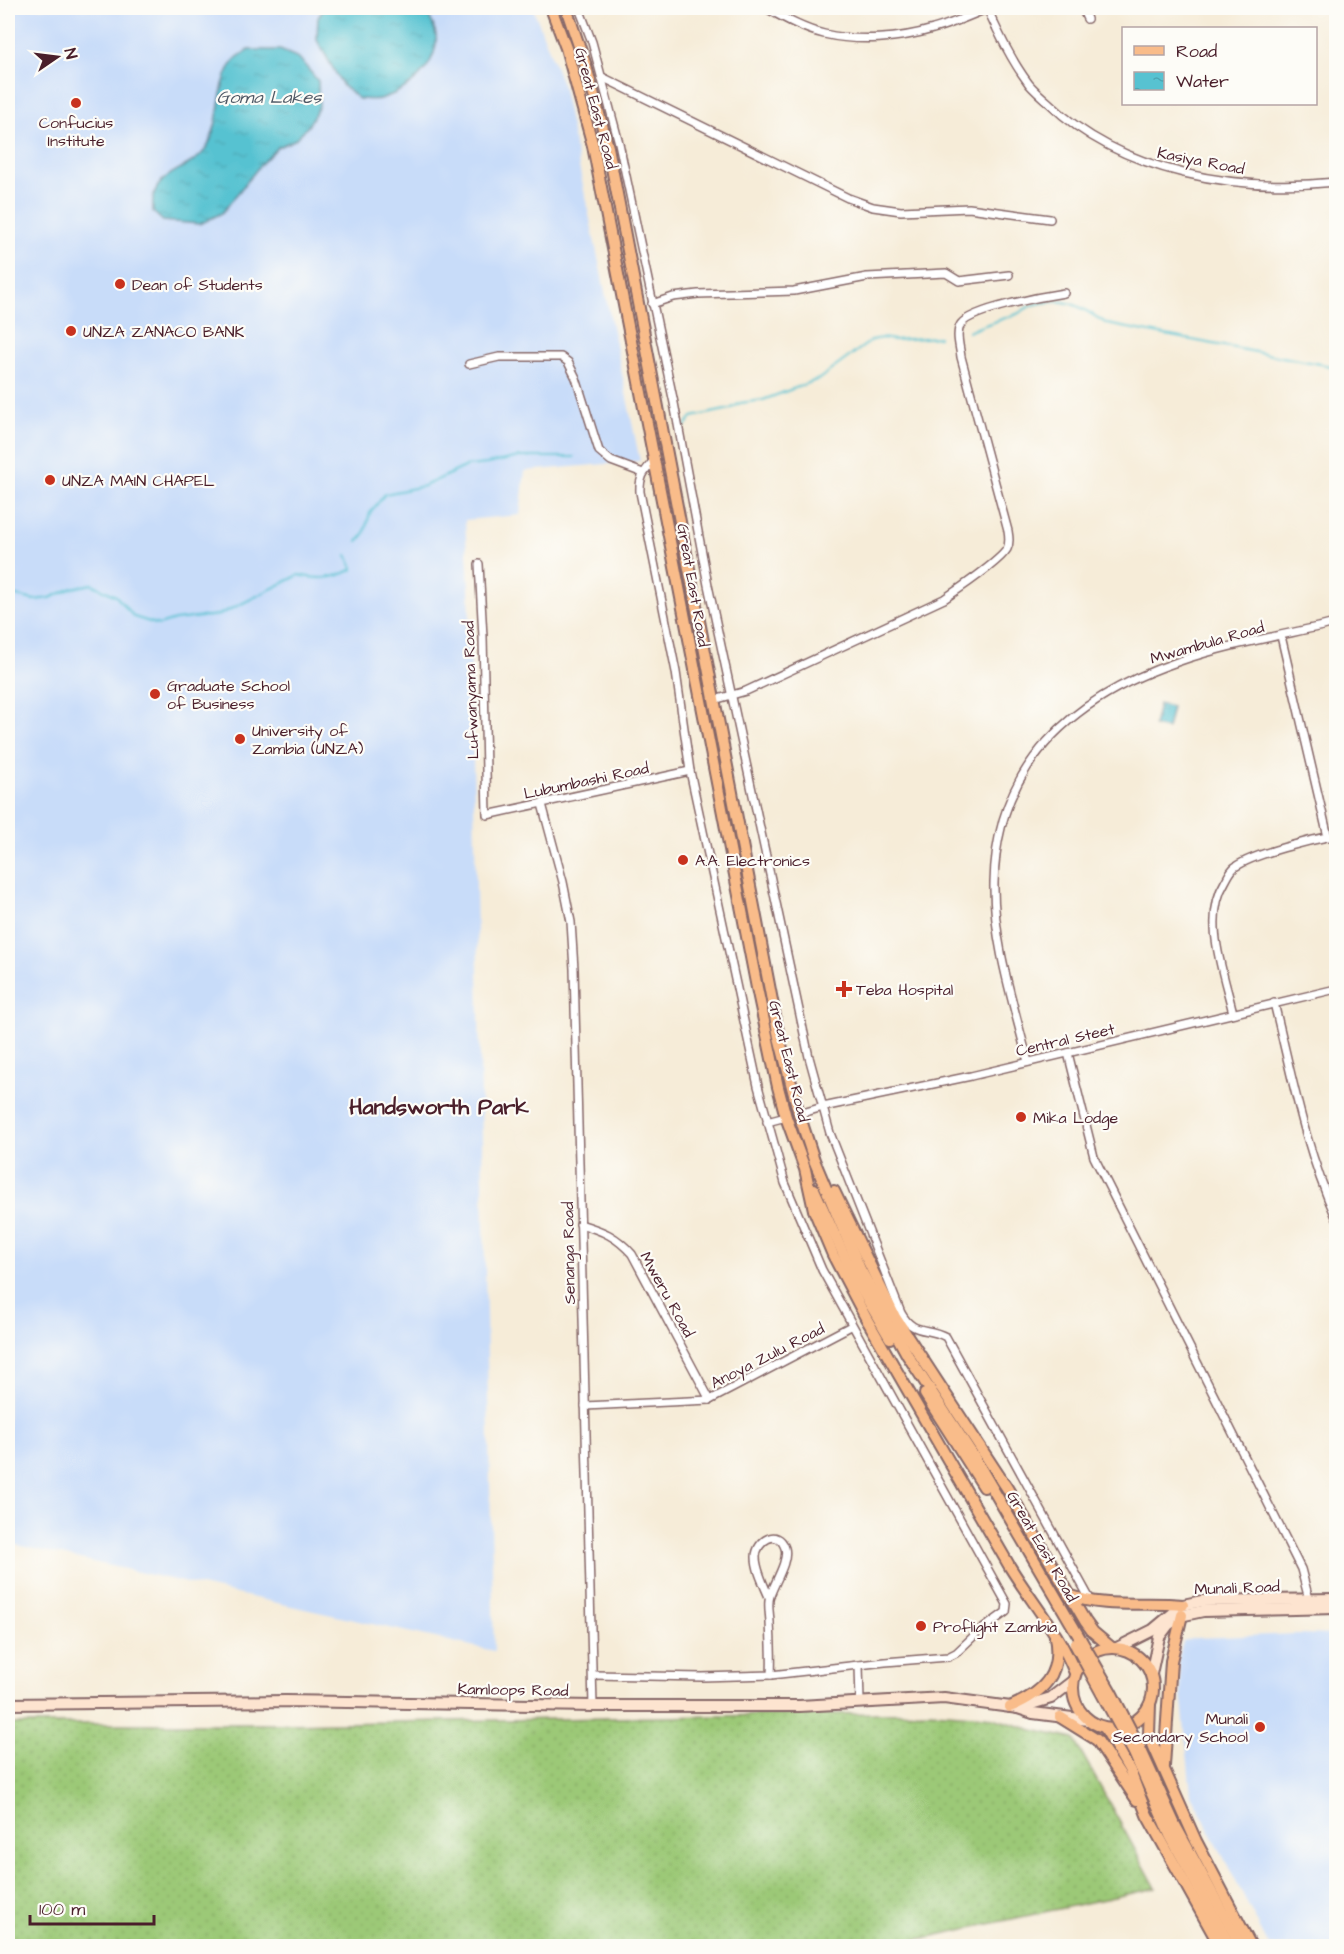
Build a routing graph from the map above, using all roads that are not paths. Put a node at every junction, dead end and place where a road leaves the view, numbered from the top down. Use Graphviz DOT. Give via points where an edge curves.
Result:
graph roads {
  1 [pos="551,8"];
  2 [pos="566,8"];
  3 [pos="579,8"];
  4 [pos="766,8"];
  5 [pos="988,8"];
  6 [pos="1082,8"];
  7 [pos="1087,19"];
  8 [pos="602,77"];
  9 [pos="1336,182"];
  10 [pos="1050,219"];
  11 [pos="1009,274"];
  12 [pos="1064,293"];
  13 [pos="652,304"];
  14 [pos="469,364"];
  15 [pos="655,459"];
  16 [pos="643,473"];
  17 [pos="479,564"];
  18 [pos="1336,623"];
  19 [pos="1281,636"];
  20 [pos="731,696"];
  21 [pos="714,700"];
  22 [pos="690,771"];
  23 [pos="542,804"];
  24 [pos="487,815"];
  25 [pos="1332,836"];
  26 [pos="1336,989"];
  27 [pos="1274,1003"];
  28 [pos="1233,1013"];
  29 [pos="1068,1053"];
  30 [pos="1028,1062"];
  31 [pos="822,1107"];
  32 [pos="799,1114"];
  33 [pos="786,1117"];
  34 [pos="767,1122"];
  35 [pos="817,1164"];
  36 [pos="805,1169"];
  37 [pos="1336,1217"];
  38 [pos="580,1224"];
  39 [pos="851,1326"];
  40 [pos="710,1400"];
  41 [pos="585,1407"];
  42 [pos="1070,1595"];
  43 [pos="769,1597"];
  44 [pos="1336,1599"];
  45 [pos="1091,1601"];
  46 [pos="1310,1604"];
  47 [pos="1184,1608"];
  48 [pos="1336,1608"];
  49 [pos="1049,1625"];
  50 [pos="1078,1642"];
  51 [pos="1114,1648"];
  52 [pos="859,1665"];
  53 [pos="1151,1674"];
  54 [pos="593,1675"];
  55 [pos="771,1675"];
  56 [pos="1074,1677"];
  57 [pos="860,1702"];
  58 [pos="8,1704"];
  59 [pos="1150,1704"];
  60 [pos="593,1706"];
  61 [pos="1014,1707"];
  62 [pos="1060,1717"];
  63 [pos="1088,1720"];
  64 [pos="1105,1728"];
  65 [pos="1136,1750"];
  66 [pos="1164,1770"];
  67 [pos="1146,1815"];
  68 [pos="1220,1947"];
  69 [pos="1230,1947"];
  70 [pos="1240,1947"];
  71 [pos="1251,1947"];
  1 -- 15 [label="main road, Great East Road" via="593,146"];
  2 -- 21 [label="main road, Great East Road" via="608,147"];
  3 -- 8 [label="street"];
  4 -- 5 [label="street" via="825,34 860,38 934,29"];
  5 -- 9 [label="street, Kasiya Road" via="1009,53 1030,85 1087,135 1124,154 1166,169 1249,183"];
  6 -- 7 [label="street"];
  8 -- 10 [label="street" via="873,207 901,211 969,208"];
  8 -- 13 [label="street"];
  11 -- 13 [label="street" via="959,281 946,273 867,277 794,291 698,294"];
  12 -- 20 [label="street" via="968,318 958,331 961,357 1008,531 1007,549 944,599"];
  13 -- 20 [label="street"];
  14 -- 16 [label="street" via="499,357 561,357 576,378 599,451 611,461"];
  15 -- 16 [label="street"];
  15 -- 33 [label="main road, Great East Road" via="757,988"];
  16 -- 22 [label="street" via="640,492 676,672"];
  17 -- 24 [label="street, Lufwanyama Road"];
  18 -- 19 [label="street, Mwambula Road"];
  19 -- 25 [label="street"];
  19 -- 30 [label="street, Mwambula Road" via="1179,661 1120,686 1067,722 1039,749 1021,776 1006,809 994,883 997,925"];
  20 -- 21 [label="street"];
  20 -- 31 [label="street"];
  21 -- 32 [label="main road, Great East Road" via="779,1036"];
  22 -- 23 [label="street, Lubumbashi Road"];
  22 -- 34 [label="street"];
  23 -- 24 [label="street, Lubumbashi Road"];
  23 -- 38 [label="street, Senanga Road" via="571,922"];
  25 -- 28 [label="street" via="1252,857 1233,869 1220,890 1214,915 1216,940"];
  26 -- 27 [label="street, Central Steet"];
  27 -- 28 [label="street, Central Steet"];
  27 -- 37 [label="street" via="1308,1144"];
  28 -- 29 [label="street, Central Steet"];
  29 -- 30 [label="street, Central Steet"];
  29 -- 46 [label="street" via="1094,1157 1301,1569"];
  30 -- 31 [label="street, Central Steet"];
  31 -- 32 [label="street, Central Steet"];
  31 -- 45 [label="street" via="901,1313 913,1328 946,1337"];
  32 -- 35 [label="main road, Great East Road"];
  33 -- 34 [label="street"];
  33 -- 36 [label="main road, Great East Road"];
  34 -- 39 [label="street" via="804,1231"];
  35 -- 42 [label="main road, Great East Road" via="839,1199 895,1317 1007,1488"];
  35 -- 50 [label="main road, Great East Road" via="860,1269 908,1356 974,1457"];
  36 -- 49 [label="main road, Great East Road" via="814,1210 866,1318 1026,1594"];
  36 -- 50 [label="main road, Great East Road" via="852,1273"];
  38 -- 40 [label="street, Mweru Road" via="607,1233 632,1254"];
  38 -- 41 [label="street, Senanga Road"];
  39 -- 40 [label="street, Anoya Zulu Road"];
  39 -- 52 [label="street" via="1007,1604 1006,1612 948,1657"];
  40 -- 41 [label="street, Anoya Zulu Road"];
  41 -- 54 [label="street, Senanga Road"];
  42 -- 45 [label="main road"];
  42 -- 51 [label="main road, Great East Road" via="1093,1632"];
  43 -- 43 [label="street" via="786,1552 783,1543 769,1537 756,1557"];
  43 -- 55 [label="street"];
  44 -- 46 [label="main road, Munali Road"];
  45 -- 47 [label="main road"];
  46 -- 47 [label="main road, Munali Road" via="1203,1611"];
  46 -- 48 [label="main road, Munali Road"];
  47 -- 51 [label="main road, Munali Road" via="1153,1630"];
  47 -- 53 [label="main road, Munali Road" via="1159,1637"];
  47 -- 66 [label="main road" via="1171,1661"];
  49 -- 56 [label="main road, Great East Road" via="1065,1649"];
  49 -- 61 [label="main road" via="1057,1648 1053,1672 1038,1692"];
  50 -- 65 [label="main road, Great East Road, bridge" via="1111,1692"];
  51 -- 53 [label="main road" via="1134,1654"];
  51 -- 56 [label="main road" via="1094,1652"];
  52 -- 55 [label="street"];
  52 -- 57 [label="street"];
  53 -- 59 [label="main road" via="1154,1684"];
  54 -- 55 [label="street"];
  54 -- 60 [label="street, Senanga Road"];
  56 -- 61 [label="main road, Kamloops Road" via="1051,1698"];
  56 -- 63 [label="main road" via="1073,1698"];
  57 -- 60 [label="main road, Kamloops Road" via="799,1706"];
  57 -- 61 [label="main road, Kamloops Road" via="944,1698"];
  58 -- 60 [label="main road, Kamloops Road" via="286,1701"];
  59 -- 64 [label="main road" via="1139,1719"];
  59 -- 66 [label="main road" via="1149,1734"];
  61 -- 62 [label="main road, Kamloops Road"];
  62 -- 63 [label="main road, Kamloops Road"];
  62 -- 67 [label="main road" via="1097,1740"];
  63 -- 64 [label="main road"];
  64 -- 67 [label="main road" via="1130,1771"];
  65 -- 69 [label="main road, Great East Road" via="1170,1835"];
  65 -- 70 [label="main road, Great East Road"];
  66 -- 71 [label="main road"];
  67 -- 68 [label="main road"];
}
